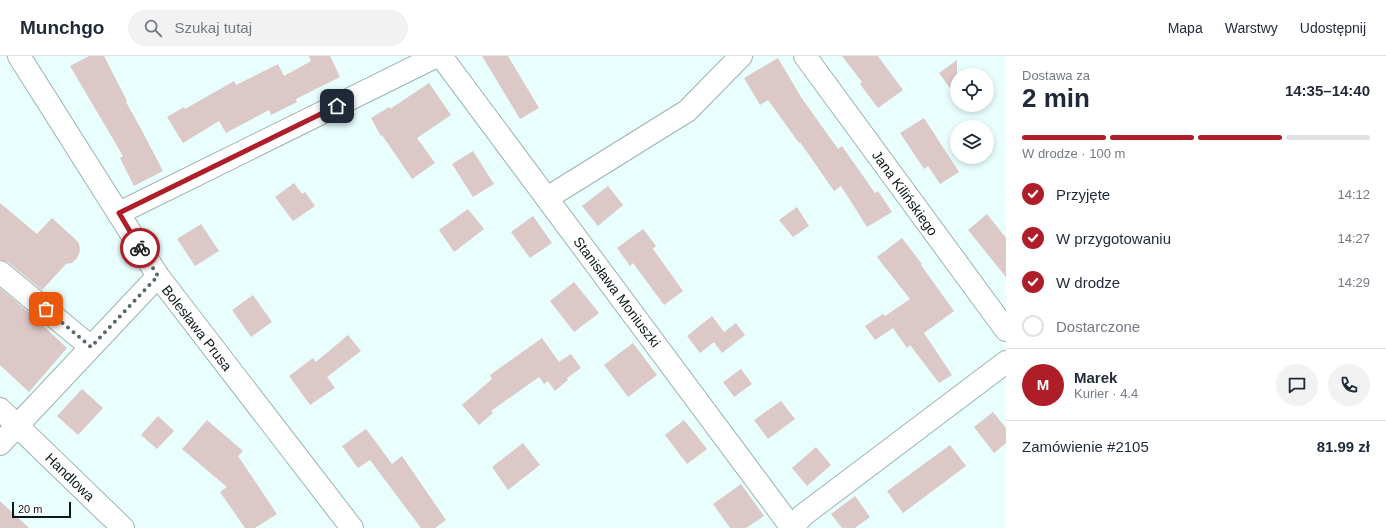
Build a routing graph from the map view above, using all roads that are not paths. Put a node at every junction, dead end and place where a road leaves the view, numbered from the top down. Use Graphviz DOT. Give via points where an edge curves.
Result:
graph roads {
  1 [pos="741,56"];
  2 [pos="805,56"];
  3 [pos="26,58"];
  4 [pos="447,59"];
  5 [pos="547,198"];
  6 [pos="119,213"];
  7 [pos="0,272"];
  8 [pos="158,276"];
  9 [pos="1006,330"];
  10 [pos="91,347"];
  11 [pos="1006,362"];
  12 [pos="0,409"];
  13 [pos="17,426"];
  14 [pos="0,444"];
  15 [pos="123,528"];
  16 [pos="352,528"];
  17 [pos="793,528"];
  1 -- 5 [label="street" via="687,111"];
  2 -- 9 [label="street, Jana Kilińskiego"];
  3 -- 6 [label="street, Bolesława Prusa"];
  4 -- 5 [label="street, Stanisława Moniuszki"];
  4 -- 6 [label="street"];
  5 -- 17 [label="street, Stanisława Moniuszki"];
  6 -- 8 [label="street, Bolesława Prusa"];
  7 -- 10 [label="street"];
  8 -- 10 [label="street"];
  8 -- 16 [label="street, Bolesława Prusa"];
  10 -- 13 [label="street"];
  11 -- 17 [label="street" via="802,516"];
  12 -- 13 [label="street, Handlowa"];
  13 -- 14 [label="street"];
  13 -- 15 [label="street, Handlowa"];
}
